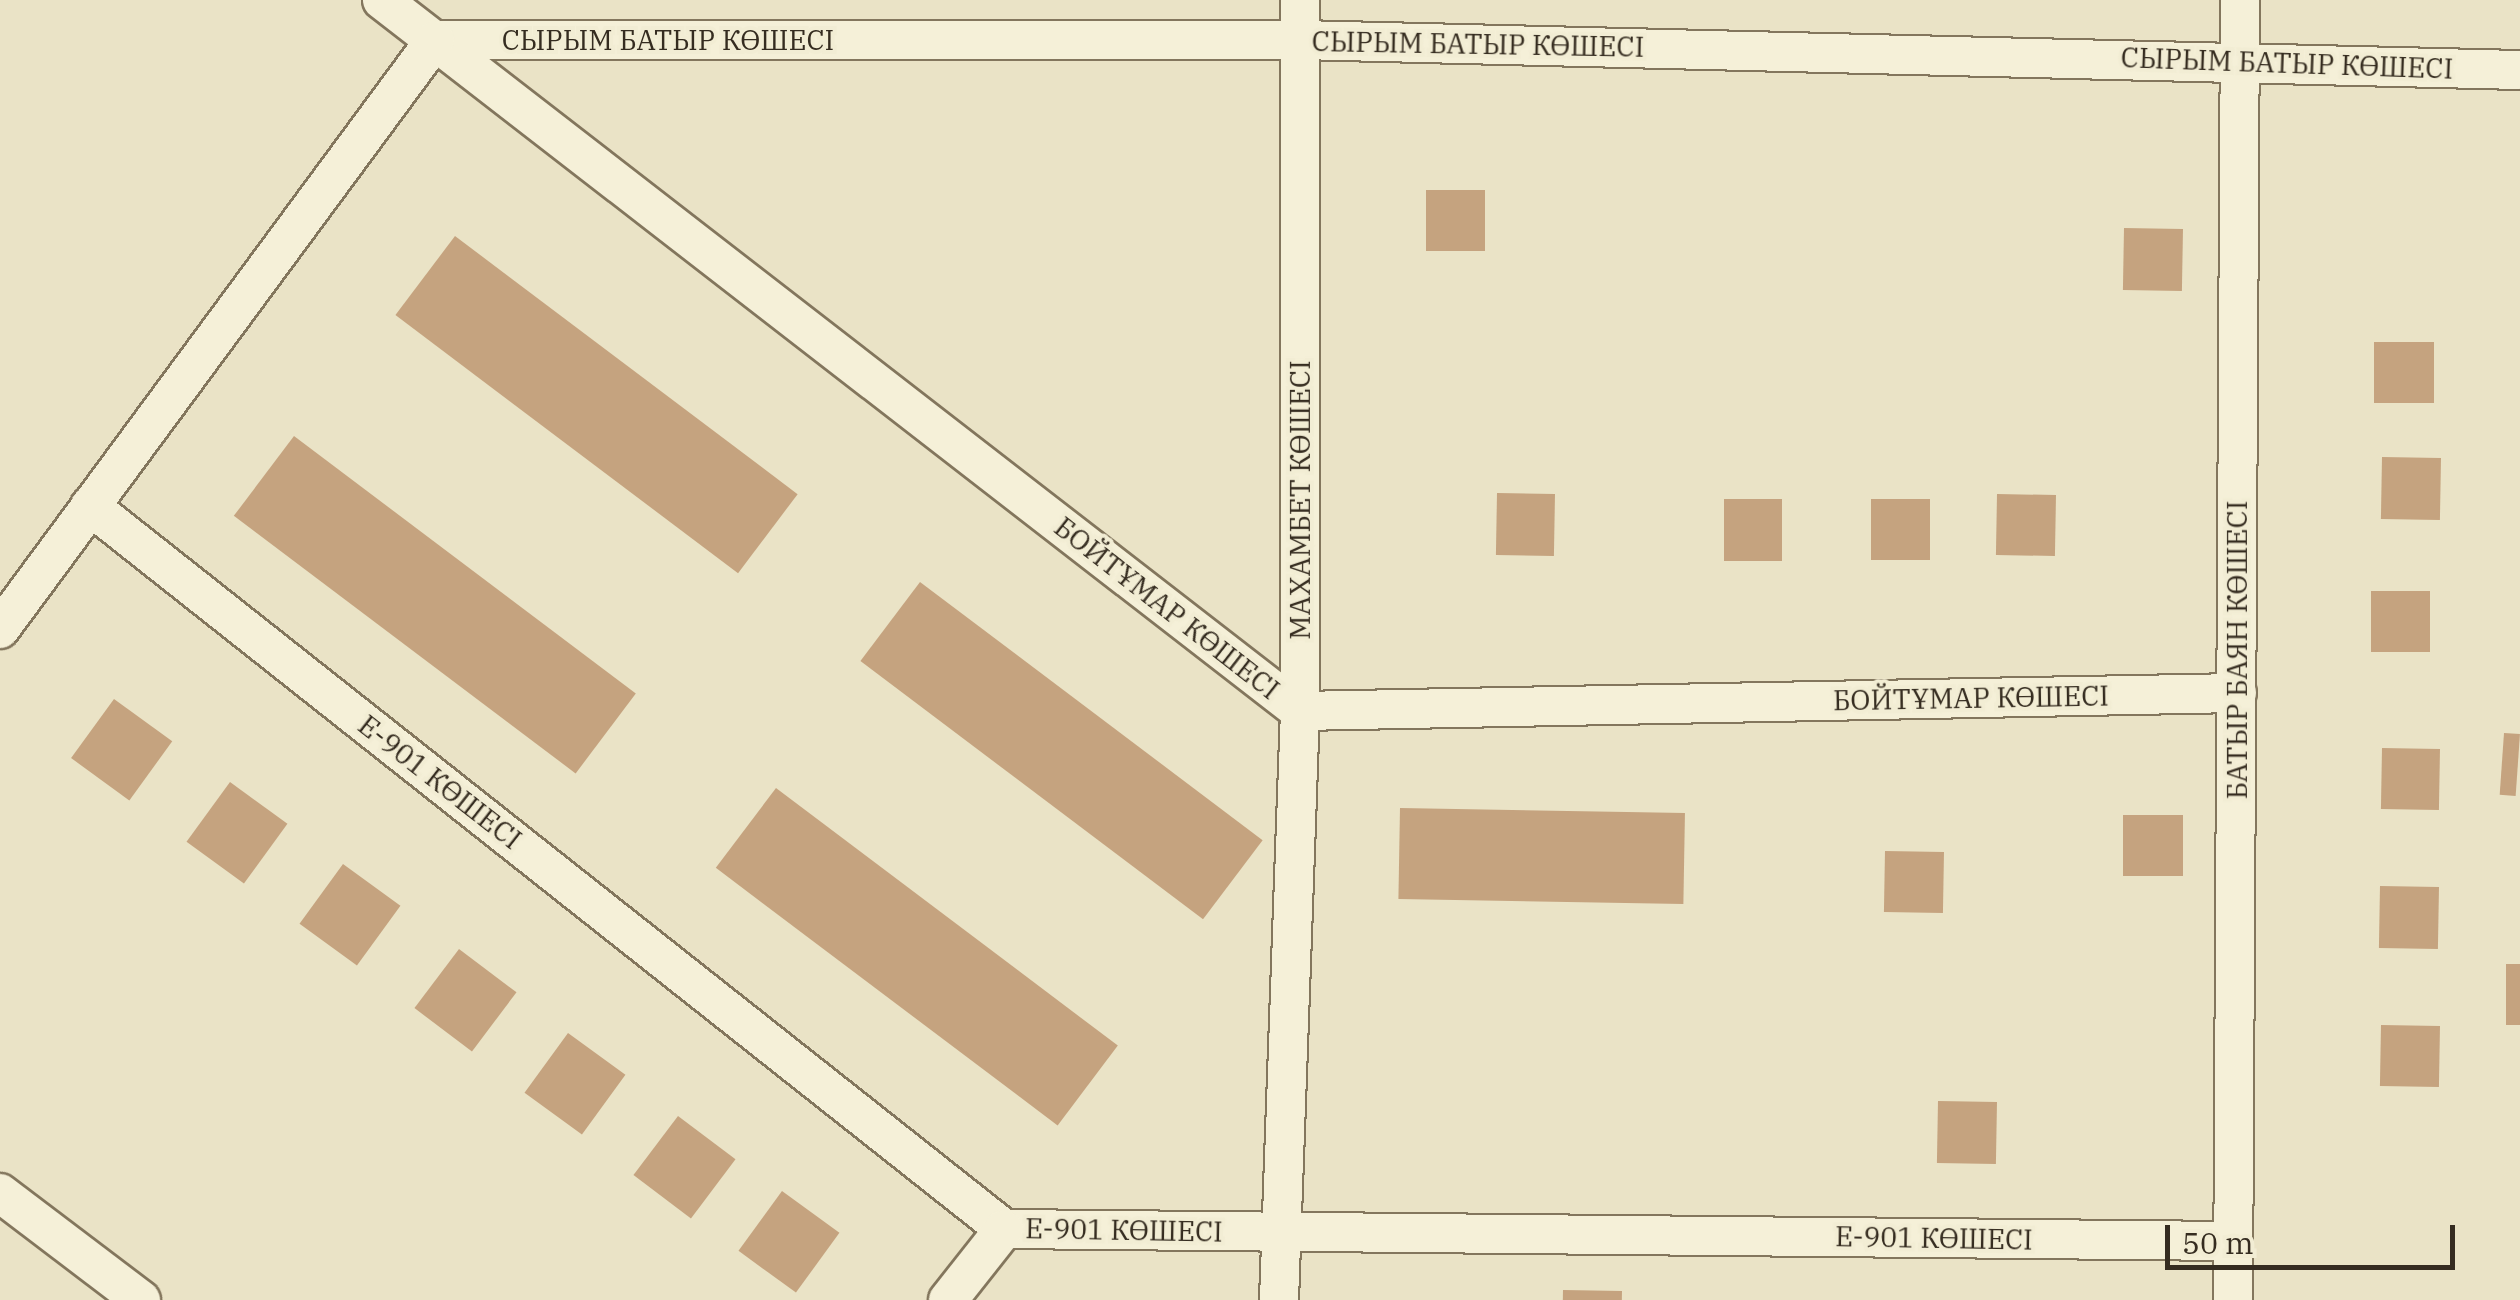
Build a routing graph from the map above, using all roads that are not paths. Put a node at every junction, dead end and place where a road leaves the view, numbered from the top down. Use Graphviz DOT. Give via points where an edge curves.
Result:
graph roads {
  1 [pos="382,0"];
  2 [pos="1300,0"];
  3 [pos="2240,0"];
  4 [pos="435,40"];
  5 [pos="1300,40"];
  6 [pos="2239,60"];
  7 [pos="2520,70"];
  8 [pos="90,506"];
  9 [pos="0,630"];
  10 [pos="2237,693"];
  11 [pos="1300,711"];
  12 [pos="0,1194"];
  13 [pos="1004,1229"];
  14 [pos="1277,1232"];
  15 [pos="2230,1241"];
  16 [pos="142,1300"];
  17 [pos="948,1300"];
  18 [pos="1279,1300"];
  19 [pos="2233,1300"];
  1 -- 4 [label="street, БОЙТҰМАР КӨШЕСІ"];
  2 -- 5 [label="street, МАХАМБЕТ КӨШЕСІ"];
  3 -- 6 [label="street, БАТЫР БАЯН КӨШЕСІ"];
  4 -- 5 [label="street, СЫРЫМ БАТЫР КӨШЕСІ"];
  4 -- 8 [label="street"];
  4 -- 11 [label="street, БОЙТҰМАР КӨШЕСІ"];
  5 -- 6 [label="street, СЫРЫМ БАТЫР КӨШЕСІ"];
  5 -- 11 [label="street, МАХАМБЕТ КӨШЕСІ"];
  6 -- 7 [label="street, СЫРЫМ БАТЫР КӨШЕСІ"];
  6 -- 10 [label="street, БАТЫР БАЯН КӨШЕСІ"];
  8 -- 9 [label="street"];
  8 -- 13 [label="street, Е-901 КӨШЕСІ"];
  10 -- 11 [label="street, БОЙТҰМАР КӨШЕСІ"];
  10 -- 15 [label="street, БАТЫР БАЯН КӨШЕСІ"];
  11 -- 14 [label="street, МАХАМБЕТ КӨШЕСІ"];
  12 -- 16 [label="street"];
  13 -- 14 [label="street, Е-901 КӨШЕСІ"];
  13 -- 17 [label="street"];
  14 -- 15 [label="street, Е-901 КӨШЕСІ"];
  14 -- 18 [label="street, МАХАМБЕТ КӨШЕСІ"];
  15 -- 19 [label="street, БАТЫР БАЯН КӨШЕСІ"];
}
